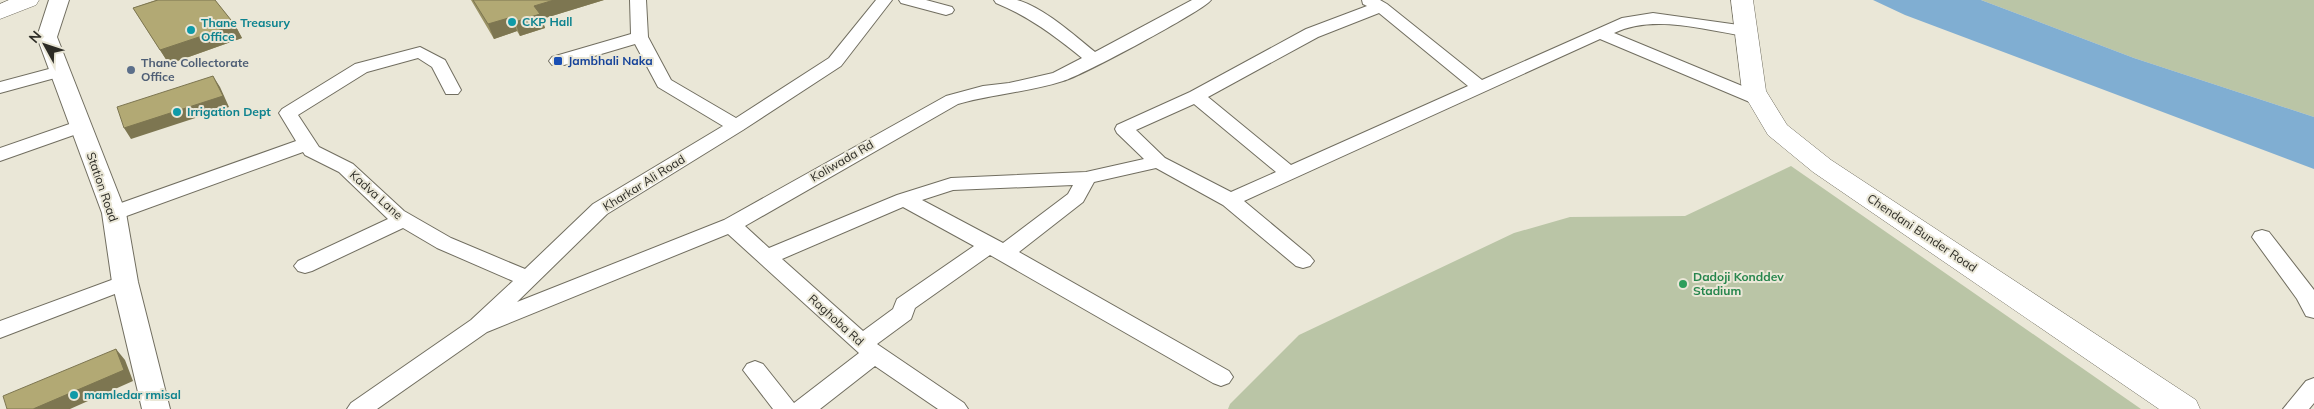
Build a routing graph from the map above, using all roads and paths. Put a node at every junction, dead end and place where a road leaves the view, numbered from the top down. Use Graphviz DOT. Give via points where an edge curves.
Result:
graph roads {
  1 [pos="28,0"];
  2 [pos="59,0"];
  3 [pos="638,0"];
  4 [pos="884,0"];
  5 [pos="907,0"];
  6 [pos="1002,0"];
  7 [pos="1202,0"];
  8 [pos="1742,0"];
  9 [pos="1374,4"];
  10 [pos="946,10"];
  11 [pos="0,12"];
  12 [pos="1746,31"];
  13 [pos="1599,33"];
  14 [pos="640,37"];
  15 [pos="1092,59"];
  16 [pos="558,61"];
  17 [pos="60,71"];
  18 [pos="1479,86"];
  19 [pos="0,88"];
  20 [pos="452,90"];
  21 [pos="1196,96"];
  22 [pos="1758,99"];
  23 [pos="81,126"];
  24 [pos="736,126"];
  25 [pos="307,144"];
  26 [pos="0,155"];
  27 [pos="1158,162"];
  28 [pos="1289,174"];
  29 [pos="1086,178"];
  30 [pos="904,199"];
  31 [pos="1230,200"];
  32 [pos="114,213"];
  33 [pos="403,220"];
  34 [pos="731,225"];
  35 [pos="2262,237"];
  36 [pos="996,249"];
  37 [pos="767,257"];
  38 [pos="1303,261"];
  39 [pos="305,266"];
  40 [pos="526,278"];
  41 [pos="125,282"];
  42 [pos="2314,310"];
  43 [pos="480,326"];
  44 [pos="0,330"];
  45 [pos="868,348"];
  46 [pos="755,370"];
  47 [pos="1221,377"];
  48 [pos="2314,387"];
  49 [pos="156,409"];
  50 [pos="359,409"];
  51 [pos="786,409"];
  52 [pos="803,409"];
  53 [pos="956,409"];
  54 [pos="2184,409"];
  55 [pos="2295,409"];
  1 -- 11 [label="main road"];
  2 -- 17 [label="street, Station Road" via="47,38"];
  3 -- 14 [label="street"];
  4 -- 24 [label="street, Kharkar Ali Road" via="835,62"];
  5 -- 10 [label="street"];
  6 -- 15 [label="street" via="1060,32"];
  7 -- 15 [label="street, Koliwada Rd" via="1185,12"];
  8 -- 12 [label="main road, Chendani Bunder Road"];
  9 -- 18 [label="street"];
  9 -- 21 [label="street" via="1312,33"];
  12 -- 13 [label="street" via="1653,18 1622,23"];
  12 -- 22 [label="main road, Chendani Bunder Road" via="1754,91"];
  13 -- 18 [label="street"];
  13 -- 22 [label="street"];
  14 -- 16 [label="street"];
  14 -- 24 [label="street" via="664,83"];
  15 -- 34 [label="street, Koliwada Rd" via="1058,77 952,100"];
  17 -- 19 [label="street"];
  17 -- 23 [label="street, Station Road"];
  18 -- 28 [label="street"];
  20 -- 25 [label="street" via="439,64 420,52 361,68 288,112"];
  21 -- 27 [label="street" via="1124,128"];
  21 -- 28 [label="street"];
  22 -- 54 [label="main road, Chendani Bunder Road" via="1777,130 1822,166"];
  23 -- 26 [label="street"];
  23 -- 32 [label="street, Station Road"];
  24 -- 40 [label="street, Kharkar Ali Road" via="600,208"];
  25 -- 32 [label="street"];
  25 -- 33 [label="street, Kadva Lane" via="312,152 346,168"];
  27 -- 29 [label="street"];
  27 -- 31 [label="street"];
  28 -- 31 [label="street"];
  29 -- 30 [label="street" via="951,184"];
  29 -- 36 [label="street" via="1076,198"];
  30 -- 36 [label="street"];
  30 -- 37 [label="street"];
  31 -- 38 [label="street"];
  32 -- 41 [label="street, Station Road"];
  33 -- 39 [label="street"];
  33 -- 40 [label="street, Kadva Lane" via="444,243"];
  34 -- 37 [label="street, Raghoba Rd"];
  34 -- 43 [label="street, Koliwada Rd"];
  35 -- 42 [label="street"];
  36 -- 45 [label="street" via="905,304 903,313"];
  36 -- 47 [label="street"];
  37 -- 45 [label="street, Raghoba Rd"];
  40 -- 43 [label="street, Kharkar Ali Road"];
  41 -- 44 [label="street"];
  41 -- 49 [label="street, Station Road"];
  43 -- 50 [label="street, Kharkar Ali Road"];
  45 -- 52 [label="street, Raghoba Rd"];
  45 -- 53 [label="street"];
  46 -- 51 [label="street"];
  48 -- 55 [label="street"];
}
